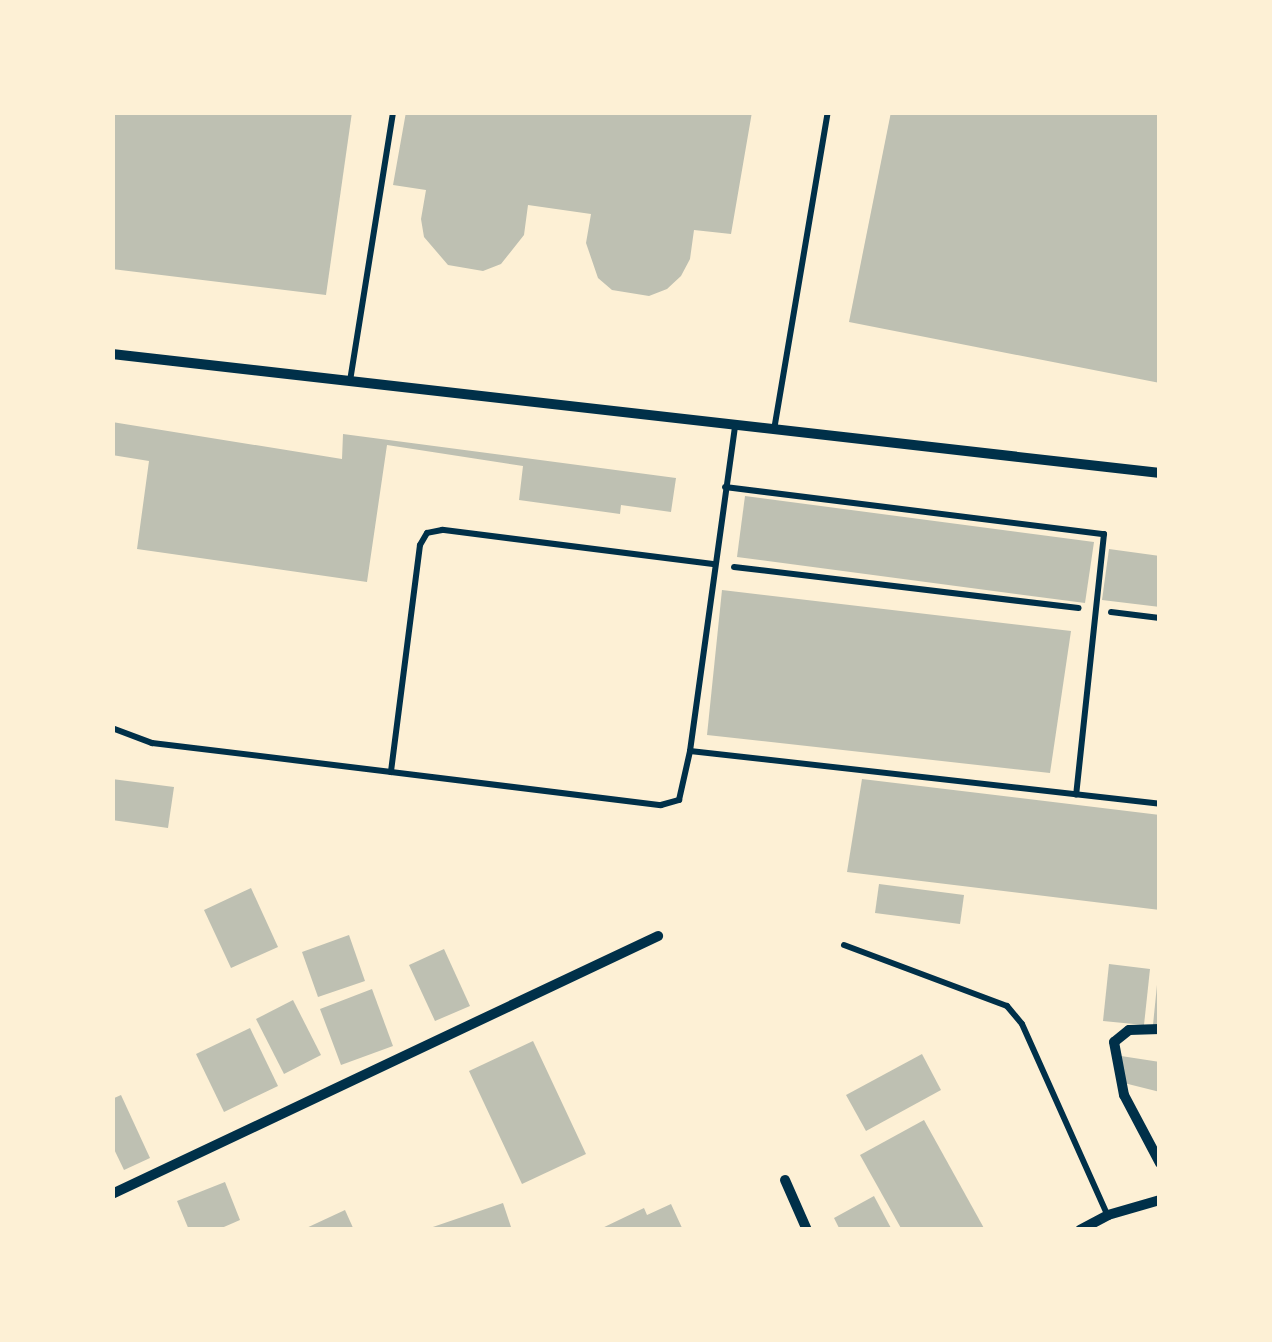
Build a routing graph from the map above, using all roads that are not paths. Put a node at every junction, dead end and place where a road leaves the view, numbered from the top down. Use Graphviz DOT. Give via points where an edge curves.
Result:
graph roads {
  1 [pos="393,112"];
  2 [pos="828,112"];
  3 [pos="112,354"];
  4 [pos="350,382"];
  5 [pos="734,426"];
  6 [pos="774,430"];
  7 [pos="1160,473"];
  8 [pos="725,487"];
  9 [pos="713,564"];
  10 [pos="112,728"];
  11 [pos="690,751"];
  12 [pos="390,772"];
  13 [pos="1076,794"];
  14 [pos="1160,804"];
  15 [pos="658,936"];
  16 [pos="844,946"];
  17 [pos="1160,1029"];
  18 [pos="1160,1163"];
  19 [pos="784,1180"];
  20 [pos="112,1194"];
  21 [pos="1160,1200"];
  22 [pos="1108,1215"];
  23 [pos="808,1230"];
  24 [pos="1080,1230"];
  1 -- 4 [label="lane"];
  2 -- 6 [label="lane"];
  3 -- 4 [label="street"];
  4 -- 5 [label="street"];
  5 -- 6 [label="street"];
  5 -- 8 [label="lane"];
  6 -- 7 [label="street"];
  8 -- 9 [label="lane"];
  8 -- 13 [label="lane" via="1104,534"];
  9 -- 11 [label="lane"];
  9 -- 12 [label="lane" via="442,530 426,534"];
  10 -- 12 [label="lane" via="152,743"];
  11 -- 12 [label="lane" via="684,793 661,805"];
  11 -- 13 [label="lane"];
  13 -- 14 [label="lane"];
  15 -- 20 [label="street"];
  16 -- 22 [label="lane" via="1007,1006 1022,1024"];
  17 -- 18 [label="street" via="1128,1030 1114,1042 1124,1095"];
  19 -- 23 [label="street"];
  21 -- 22 [label="street"];
  22 -- 24 [label="street"];
}
